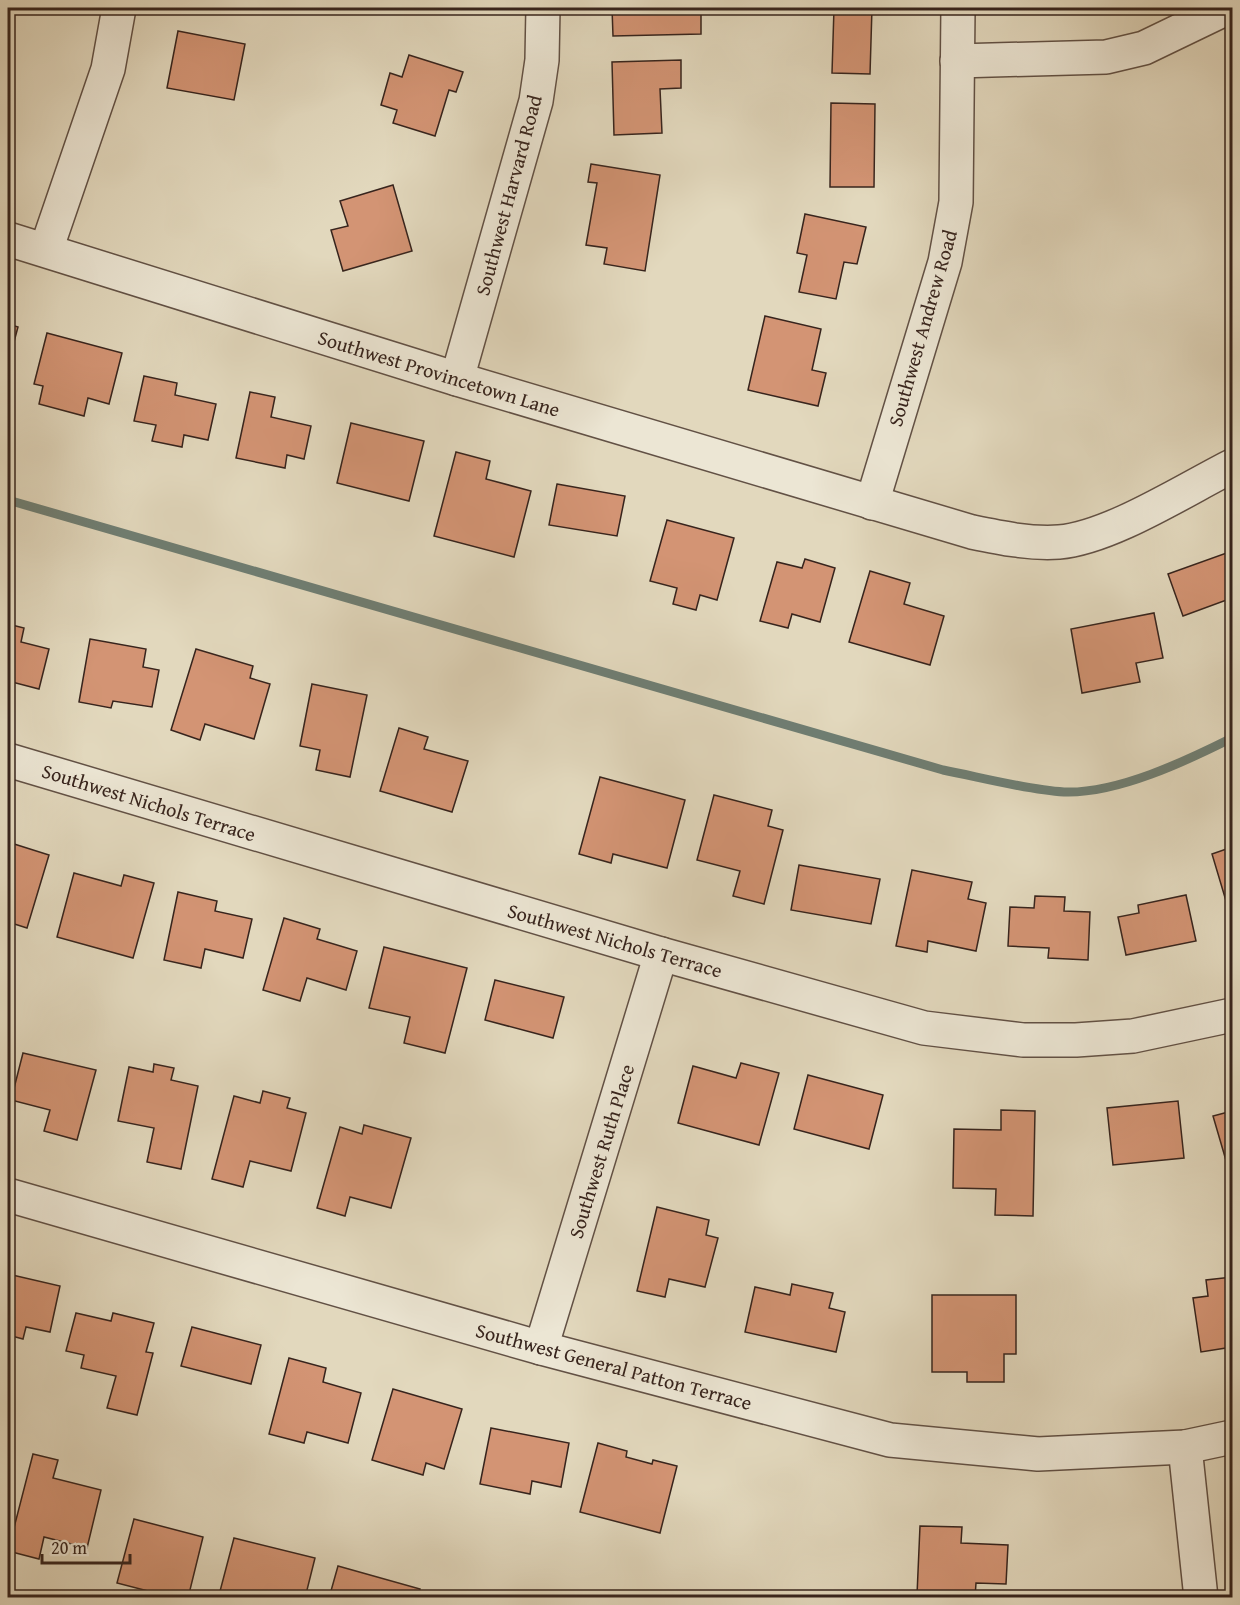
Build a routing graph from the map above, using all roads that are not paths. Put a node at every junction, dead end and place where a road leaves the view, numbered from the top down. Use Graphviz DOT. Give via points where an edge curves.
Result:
graph roads {
  1 [pos="119,8"];
  2 [pos="543,8"];
  3 [pos="958,8"];
  4 [pos="1227,8"];
  5 [pos="957,61"];
  6 [pos="8,239"];
  7 [pos="46,250"];
  8 [pos="457,379"];
  9 [pos="1233,466"];
  10 [pos="872,503"];
  11 [pos="8,760"];
  12 [pos="661,954"];
  13 [pos="1233,1015"];
  14 [pos="8,1195"];
  15 [pos="541,1348"];
  16 [pos="1233,1437"];
  17 [pos="1185,1447"];
  18 [pos="1201,1598"];
  1 -- 7 [label="street" via="108,69"];
  2 -- 8 [label="street, Southwest Harvard Road" via="536,101"];
  3 -- 5 [label="street, Southwest Andrew Road"];
  4 -- 5 [label="street" via="1144,48 1106,57"];
  5 -- 10 [label="street, Southwest Andrew Road" via="956,202 949,241"];
  6 -- 7 [label="street, Southwest Provincetown Lane"];
  7 -- 8 [label="street, Southwest Provincetown Lane"];
  8 -- 10 [label="street, Southwest Provincetown Lane"];
  9 -- 10 [label="street, Southwest Provincetown Lane" via="1106,530 1061,542 1038,543 981,534"];
  11 -- 12 [label="street, Southwest Nichols Terrace"];
  12 -- 13 [label="street, Southwest Nichols Terrace" via="914,1025 973,1035 1023,1040 1132,1036"];
  12 -- 15 [label="street, Southwest Ruth Place"];
  14 -- 15 [label="street, Southwest General Patton Terrace"];
  15 -- 17 [label="street, Southwest General Patton Terrace" via="890,1440 1038,1454"];
  16 -- 17 [label="street, Southwest General Patton Terrace"];
  17 -- 18 [label="street"];
}
